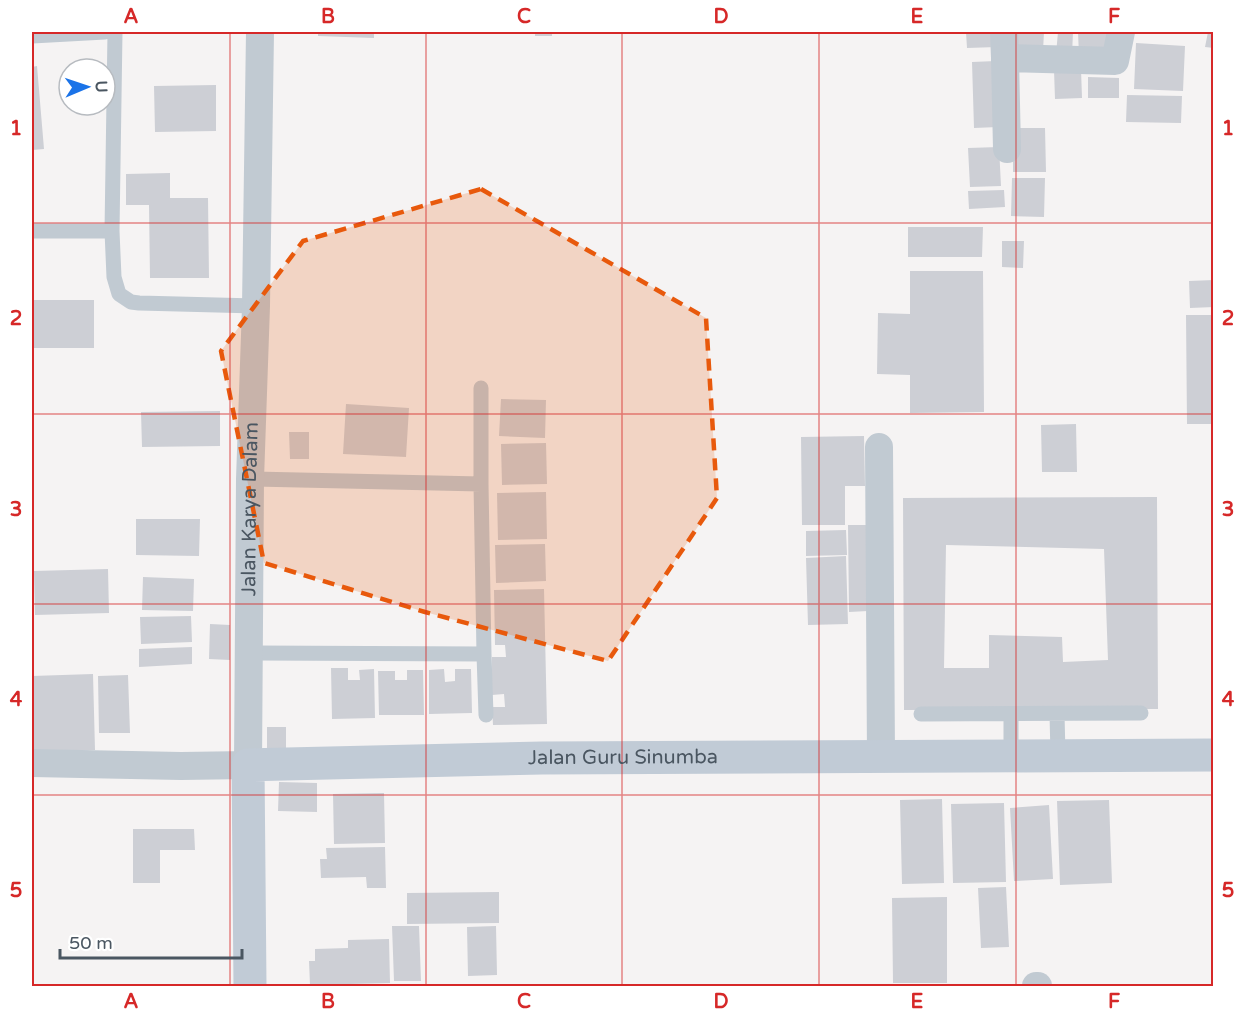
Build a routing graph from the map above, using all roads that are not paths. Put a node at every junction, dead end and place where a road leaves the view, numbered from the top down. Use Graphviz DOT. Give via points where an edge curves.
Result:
graph roads {
  1 [pos="105,32"];
  2 [pos="115,32"];
  3 [pos="260,32"];
  4 [pos="1121,32"];
  5 [pos="32,36"];
  6 [pos="1005,45"];
  7 [pos="1007,149"];
  8 [pos="32,231"];
  9 [pos="112,231"];
  10 [pos="256,306"];
  11 [pos="481,388"];
  12 [pos="879,447"];
  13 [pos="250,479"];
  14 [pos="481,484"];
  15 [pos="249,653"];
  16 [pos="484,654"];
  17 [pos="1141,713"];
  18 [pos="921,714"];
  19 [pos="1011,714"];
  20 [pos="1057,714"];
  21 [pos="486,715"];
  22 [pos="880,755"];
  23 [pos="1011,755"];
  24 [pos="1058,755"];
  25 [pos="1214,755"];
  26 [pos="32,763"];
  27 [pos="248,765"];
  28 [pos="250,987"];
  1 -- 5 [label="lane"];
  2 -- 9 [label="lane"];
  3 -- 10 [label="street, Jalan Karya Dalam"];
  4 -- 6 [label="street" via="1115,61"];
  6 -- 7 [label="street"];
  8 -- 9 [label="lane"];
  9 -- 10 [label="lane" via="114,277 124,299 139,303"];
  10 -- 13 [label="street, Jalan Karya Dalam"];
  11 -- 14 [label="lane"];
  12 -- 22 [label="street"];
  13 -- 14 [label="lane"];
  13 -- 15 [label="street, Jalan Karya Dalam"];
  14 -- 16 [label="lane"];
  15 -- 16 [label="lane"];
  15 -- 27 [label="street, Jalan Karya Dalam"];
  16 -- 21 [label="lane"];
  17 -- 20 [label="lane"];
  18 -- 19 [label="lane"];
  19 -- 20 [label="lane"];
  19 -- 23 [label="lane"];
  20 -- 24 [label="lane"];
  22 -- 23 [label="street, Jalan Guru Sinumba"];
  22 -- 27 [label="street, Jalan Guru Sinumba"];
  23 -- 24 [label="street, Jalan Guru Sinumba"];
  24 -- 25 [label="street, Jalan Guru Sinumba"];
  26 -- 27 [label="street, Jalan Guru Sinumba"];
  27 -- 28 [label="street, Jalan Karya Dalam"];
}
